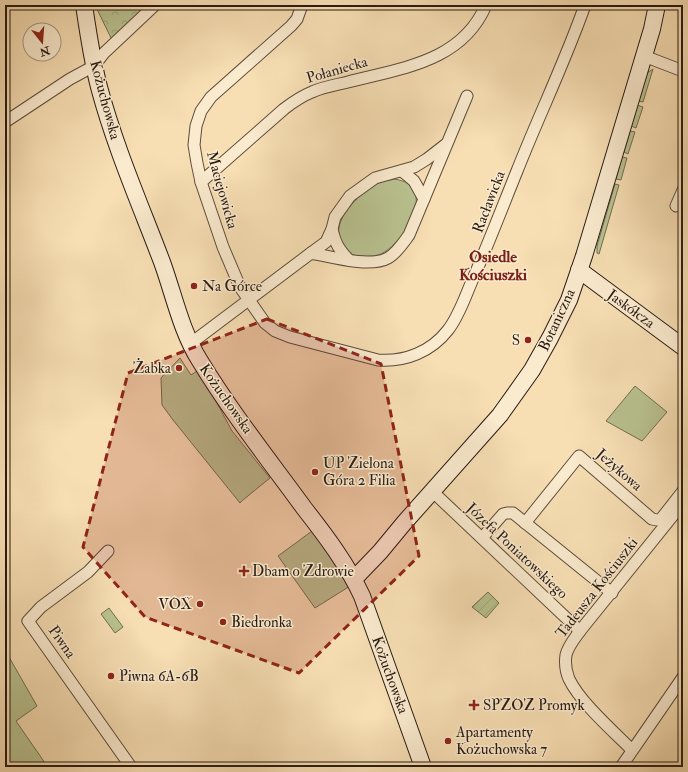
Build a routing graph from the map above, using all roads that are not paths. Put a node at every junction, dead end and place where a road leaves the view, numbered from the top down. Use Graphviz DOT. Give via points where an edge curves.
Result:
graph roads {
  1 [pos="84,5"];
  2 [pos="155,5"];
  3 [pos="302,5"];
  4 [pos="486,5"];
  5 [pos="585,5"];
  6 [pos="657,5"];
  7 [pos="644,56"];
  8 [pos="94,66"];
  9 [pos="683,72"];
  10 [pos="467,96"];
  11 [pos="7,117"];
  12 [pos="448,142"];
  13 [pos="402,171"];
  14 [pos="202,182"];
  15 [pos="683,190"];
  16 [pos="424,198"];
  17 [pos="676,206"];
  18 [pos="332,229"];
  19 [pos="311,253"];
  20 [pos="350,260"];
  21 [pos="579,270"];
  22 [pos="248,300"];
  23 [pos="190,344"];
  24 [pos="683,347"];
  25 [pos="683,491"];
  26 [pos="432,492"];
  27 [pos="683,503"];
  28 [pos="525,523"];
  29 [pos="482,538"];
  30 [pos="108,551"];
  31 [pos="377,556"];
  32 [pos="343,560"];
  33 [pos="354,579"];
  34 [pos="612,593"];
  35 [pos="580,631"];
  36 [pos="683,677"];
  37 [pos="632,750"];
  38 [pos="131,767"];
  39 [pos="423,767"];
  40 [pos="620,767"];
  1 -- 8 [label="main road, Kożuchowska"];
  2 -- 8 [label="street" via="104,53"];
  3 -- 14 [label="street, Maciejowicka" via="297,19 291,26 211,97 201,111 194,145"];
  4 -- 14 [label="street, Połaniecka" via="474,27 462,40 434,58 320,89 298,99"];
  5 -- 22 [label="street, Racławicka" via="486,249 448,330 435,343 409,357 378,360 276,331 264,323"];
  6 -- 7 [label="main road, Botaniczna"];
  7 -- 9 [label="street"];
  7 -- 21 [label="main road, Botaniczna"];
  8 -- 11 [label="street"];
  8 -- 23 [label="main road, Kożuchowska" via="117,145"];
  10 -- 12 [label="street"];
  12 -- 13 [label="street" via="428,159"];
  12 -- 16 [label="street"];
  13 -- 16 [label="street" via="414,181"];
  13 -- 18 [label="street" via="375,178 350,196 335,217"];
  14 -- 22 [label="street, Maciejowicka" via="223,247"];
  15 -- 17 [label="street"];
  16 -- 20 [label="street" via="408,235 393,255 382,261"];
  18 -- 19 [label="street" via="326,242"];
  18 -- 20 [label="street" via="339,250"];
  19 -- 20 [label="street"];
  19 -- 22 [label="street"];
  21 -- 24 [label="main road, Jaskółcza"];
  21 -- 26 [label="main road, Botaniczna" via="569,300 532,370 500,415"];
  22 -- 23 [label="street"];
  23 -- 32 [label="main road, Kożuchowska" via="220,393"];
  25 -- 28 [label="street, Jeżykowa" via="663,516 657,520 652,519 579,456"];
  26 -- 29 [label="street, Józefa Poniatowskiego"];
  26 -- 31 [label="main road, Botaniczna"];
  27 -- 34 [label="street, Tadeusza Kościuszki"];
  28 -- 29 [label="street" via="513,514 503,514"];
  28 -- 34 [label="street"];
  29 -- 35 [label="street, Józefa Poniatowskiego"];
  30 -- 38 [label="street, Piwna" via="88,572 41,607 28,621"];
  31 -- 32 [label="main road" via="356,562"];
  31 -- 33 [label="main road, Botaniczna"];
  32 -- 33 [label="main road, Kożuchowska"];
  33 -- 39 [label="main road, Kożuchowska"];
  34 -- 35 [label="street, Tadeusza Kościuszki"];
  35 -- 37 [label="street, Tadeusza Kościuszki" via="566,655 568,678 582,699"];
  36 -- 37 [label="street"];
  37 -- 40 [label="street"];
}
